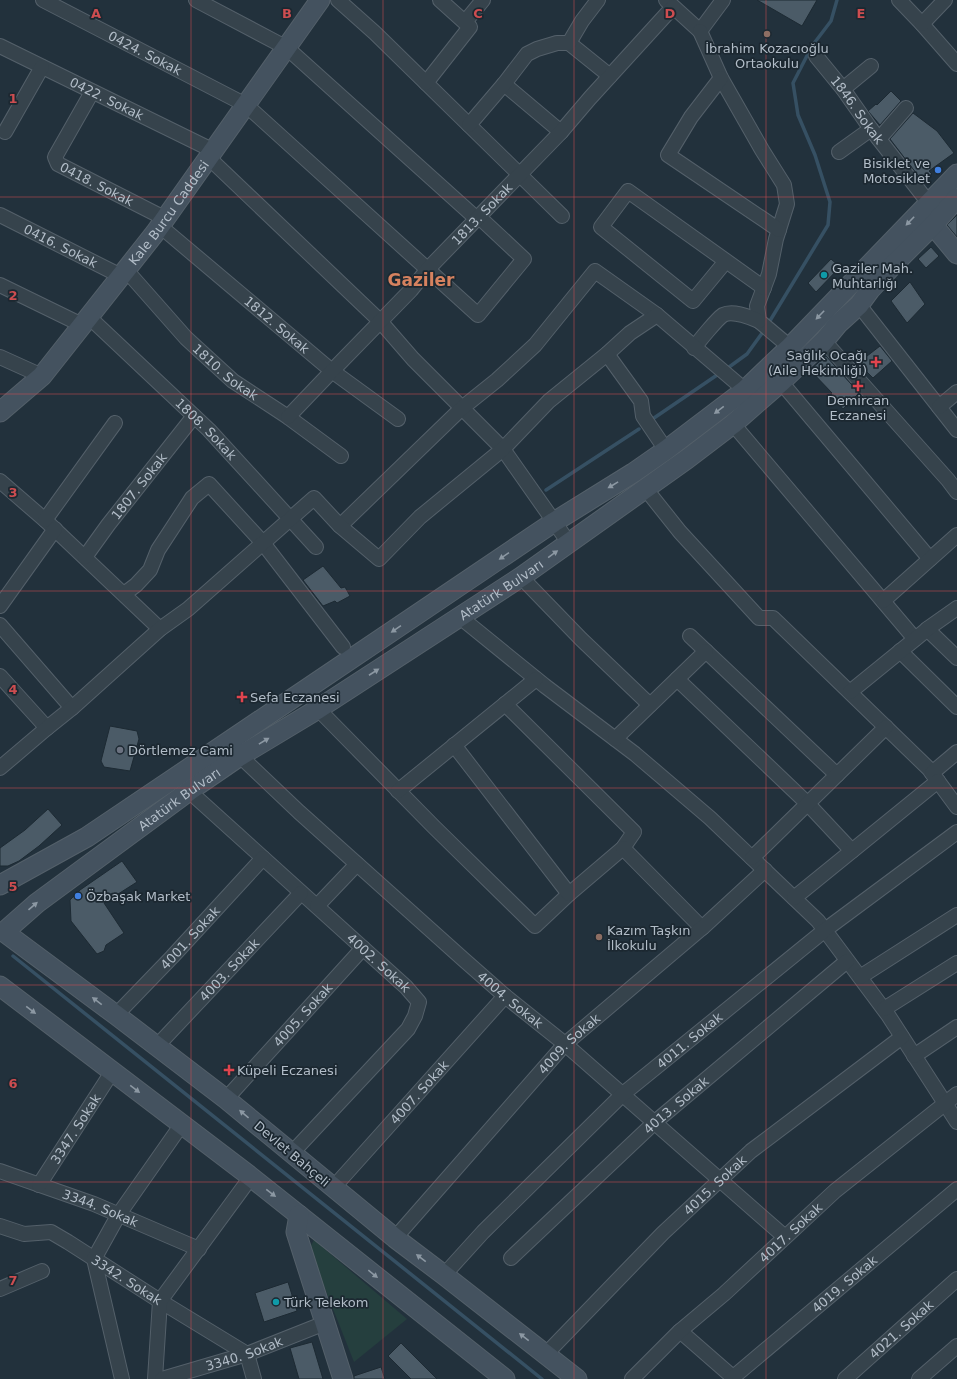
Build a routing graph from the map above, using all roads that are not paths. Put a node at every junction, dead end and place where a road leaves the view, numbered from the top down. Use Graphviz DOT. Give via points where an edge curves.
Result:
graph roads {
  1 [pos="44,0"];
  2 [pos="196,0"];
  3 [pos="320,0"];
  4 [pos="338,0"];
  5 [pos="440,0"];
  6 [pos="483,0"];
  7 [pos="598,0"];
  8 [pos="723,0"];
  9 [pos="899,0"];
  10 [pos="945,0"];
  11 [pos="669,4"];
  12 [pos="465,22"];
  13 [pos="922,24"];
  14 [pos="700,30"];
  15 [pos="569,43"];
  16 [pos="287,48"];
  17 [pos="1,50"];
  18 [pos="816,56"];
  19 [pos="957,64"];
  20 [pos="870,66"];
  21 [pos="42,67"];
  22 [pos="610,76"];
  23 [pos="721,78"];
  24 [pos="426,83"];
  25 [pos="504,84"];
  26 [pos="843,89"];
  27 [pos="92,92"];
  28 [pos="246,105"];
  29 [pos="906,108"];
  30 [pos="469,125"];
  31 [pos="5,132"];
  32 [pos="561,132"];
  33 [pos="875,134"];
  34 [pos="839,152"];
  35 [pos="211,155"];
  36 [pos="520,174"];
  37 [pos="957,174"];
  38 [pos="957,198"];
  39 [pos="928,202"];
  40 [pos="0,215"];
  41 [pos="562,216"];
  42 [pos="478,218"];
  43 [pos="163,222"];
  44 [pos="933,226"];
  45 [pos="778,230"];
  46 [pos="957,254"];
  47 [pos="726,261"];
  48 [pos="427,270"];
  49 [pos="124,273"];
  50 [pos="0,285"];
  51 [pos="764,288"];
  52 [pos="859,305"];
  53 [pos="657,315"];
  54 [pos="86,321"];
  55 [pos="380,321"];
  56 [pos="764,325"];
  57 [pos="824,341"];
  58 [pos="790,347"];
  59 [pos="694,348"];
  60 [pos="607,354"];
  61 [pos="0,357"];
  62 [pos="332,371"];
  63 [pos="42,376"];
  64 [pos="781,382"];
  65 [pos="745,390"];
  66 [pos="957,392"];
  67 [pos="939,407"];
  68 [pos="462,408"];
  69 [pos="0,412"];
  70 [pos="194,416"];
  71 [pos="288,417"];
  72 [pos="398,419"];
  73 [pos="115,423"];
  74 [pos="733,424"];
  75 [pos="957,430"];
  76 [pos="502,449"];
  77 [pos="666,450"];
  78 [pos="340,456"];
  79 [pos="0,481"];
  80 [pos="645,488"];
  81 [pos="957,492"];
  82 [pos="291,519"];
  83 [pos="554,522"];
  84 [pos="50,524"];
  85 [pos="340,526"];
  86 [pos="957,535"];
  87 [pos="263,543"];
  88 [pos="569,543"];
  89 [pos="316,547"];
  90 [pos="85,557"];
  91 [pos="930,559"];
  92 [pos="521,577"];
  93 [pos="124,594"];
  94 [pos="883,601"];
  95 [pos="0,606"];
  96 [pos="957,608"];
  97 [pos="460,616"];
  98 [pos="0,625"];
  99 [pos="927,629"];
  100 [pos="160,630"];
  101 [pos="690,636"];
  102 [pos="915,639"];
  103 [pos="343,647"];
  104 [pos="706,651"];
  105 [pos="900,651"];
  106 [pos="957,658"];
  107 [pos="0,676"];
  108 [pos="536,679"];
  109 [pos="677,679"];
  110 [pos="850,692"];
  111 [pos="505,704"];
  112 [pos="650,705"];
  113 [pos="957,707"];
  114 [pos="72,708"];
  115 [pos="318,709"];
  116 [pos="886,727"];
  117 [pos="47,728"];
  118 [pos="615,739"];
  119 [pos="454,745"];
  120 [pos="957,752"];
  121 [pos="240,756"];
  122 [pos="0,768"];
  123 [pos="837,776"];
  124 [pos="935,777"];
  125 [pos="398,790"];
  126 [pos="189,791"];
  127 [pos="956,802"];
  128 [pos="808,804"];
  129 [pos="957,832"];
  130 [pos="623,848"];
  131 [pos="852,851"];
  132 [pos="263,858"];
  133 [pos="752,858"];
  134 [pos="357,864"];
  135 [pos="765,870"];
  136 [pos="0,885"];
  137 [pos="301,893"];
  138 [pos="569,894"];
  139 [pos="794,898"];
  140 [pos="317,906"];
  141 [pos="957,915"];
  142 [pos="702,928"];
  143 [pos="824,930"];
  144 [pos="1,931"];
  145 [pos="363,948"];
  146 [pos="848,960"];
  147 [pos="957,963"];
  148 [pos="860,977"];
  149 [pos="0,986"];
  150 [pos="505,996"];
  151 [pos="884,1009"];
  152 [pos="116,1015"];
  153 [pos="957,1027"];
  154 [pos="902,1037"];
  155 [pos="565,1044"];
  156 [pos="156,1046"];
  157 [pos="914,1056"];
  158 [pos="112,1072"];
  159 [pos="623,1094"];
  160 [pos="957,1094"];
  161 [pos="226,1099"];
  162 [pos="945,1103"];
  163 [pos="655,1122"];
  164 [pos="957,1122"];
  165 [pos="182,1124"];
  166 [pos="291,1154"];
  167 [pos="0,1171"];
  168 [pos="251,1177"];
  169 [pos="720,1180"];
  170 [pos="39,1185"];
  171 [pos="334,1188"];
  172 [pos="957,1189"];
  173 [pos="119,1214"];
  174 [pos="299,1214"];
  175 [pos="0,1226"];
  176 [pos="786,1237"];
  177 [pos="395,1238"];
  178 [pos="199,1248"];
  179 [pos="511,1258"];
  180 [pos="94,1259"];
  181 [pos="42,1271"];
  182 [pos="444,1275"];
  183 [pos="957,1279"];
  184 [pos="0,1289"];
  185 [pos="160,1301"];
  186 [pos="325,1323"];
  187 [pos="680,1331"];
  188 [pos="957,1346"];
  189 [pos="247,1354"];
  190 [pos="546,1354"];
  191 [pos="733,1378"];
  192 [pos="122,1379"];
  193 [pos="155,1379"];
  194 [pos="162,1379"];
  195 [pos="254,1379"];
  196 [pos="343,1379"];
  197 [pos="505,1379"];
  198 [pos="577,1379"];
  199 [pos="632,1379"];
  200 [pos="845,1379"];
  201 [pos="919,1379"];
  1 -- 28 [label="street, 0424. Sokak"];
  2 -- 16 [label="street"];
  3 -- 16 [label="main road, Kale Burcu Caddesi"];
  4 -- 24 [label="street"];
  5 -- 12 [label="street"];
  6 -- 12 [label="street"];
  7 -- 15 [label="street" via="582,20"];
  8 -- 14 [label="street"];
  9 -- 13 [label="street"];
  10 -- 13 [label="street"];
  11 -- 14 [label="street"];
  11 -- 22 [label="street, 1813. Sokak"];
  12 -- 24 [label="street" via="470,27"];
  13 -- 19 [label="street"];
  14 -- 23 [label="street"];
  15 -- 22 [label="street"];
  15 -- 25 [label="street" via="557,43 527,54"];
  16 -- 28 [label="main road, Kale Burcu Caddesi"];
  16 -- 42 [label="street"];
  17 -- 21 [label="street, 0422. Sokak"];
  18 -- 26 [label="street, 1846. Sokak"];
  20 -- 26 [label="street"];
  21 -- 27 [label="street, 0422. Sokak"];
  21 -- 31 [label="street"];
  22 -- 32 [label="street, 1813. Sokak"];
  23 -- 45 [label="street" via="784,185 787,204"];
  23 -- 45 [label="street" via="691,117 668,155"];
  24 -- 30 [label="street"];
  25 -- 30 [label="street"];
  25 -- 32 [label="street"];
  26 -- 33 [label="street, 1846. Sokak"];
  27 -- 35 [label="street, 0422. Sokak"];
  27 -- 43 [label="street, 0418. Sokak" via="55,157 58,164"];
  28 -- 35 [label="main road, Kale Burcu Caddesi"];
  28 -- 48 [label="street, 0424. Sokak"];
  29 -- 33 [label="street"];
  30 -- 36 [label="street"];
  32 -- 36 [label="street, 1813. Sokak"];
  33 -- 34 [label="street"];
  33 -- 39 [label="street, 1846. Sokak"];
  35 -- 43 [label="main road, Kale Burcu Caddesi"];
  35 -- 55 [label="street, 0422. Sokak"];
  36 -- 41 [label="street"];
  36 -- 42 [label="street, 1813. Sokak"];
  37 -- 39 [label="main road, Atatürk Bulvarı"];
  38 -- 44 [label="main road, Atatürk Bulvarı"];
  39 -- 44 [label="main road"];
  39 -- 58 [label="main road, Atatürk Bulvarı, one-way"];
  40 -- 49 [label="street, 0416. Sokak"];
  42 -- 48 [label="street, 1813. Sokak"];
  42 -- 48 [label="street, 0424. Sokak" via="524,259 478,315"];
  43 -- 49 [label="main road, Kale Burcu Caddesi"];
  43 -- 62 [label="street, 1812. Sokak"];
  44 -- 46 [label="main road"];
  44 -- 52 [label="main road, Atatürk Bulvarı" via="870,290"];
  45 -- 51 [label="street"];
  47 -- 47 [label="street" via="628,191 601,227 693,301"];
  47 -- 51 [label="street"];
  48 -- 55 [label="street, 1813. Sokak"];
  49 -- 54 [label="main road, Kale Burcu Caddesi"];
  49 -- 71 [label="street, 1810. Sokak" via="186,338 233,381"];
  50 -- 54 [label="street, 1808. Sokak"];
  51 -- 56 [label="street" via="757,306"];
  52 -- 57 [label="main road, Atatürk Bulvarı"];
  52 -- 67 [label="street"];
  53 -- 59 [label="street"];
  53 -- 60 [label="street" via="630,333"];
  53 -- 68 [label="street" via="595,271 535,345"];
  54 -- 63 [label="main road, Kale Burcu Caddesi"];
  54 -- 70 [label="street, 1808. Sokak"];
  55 -- 62 [label="street, 1813. Sokak"];
  55 -- 68 [label="street, 0422. Sokak" via="413,359"];
  56 -- 58 [label="street"];
  56 -- 59 [label="street" via="746,316 723,316"];
  57 -- 64 [label="main road, Atatürk Bulvarı"];
  57 -- 81 [label="street"];
  58 -- 65 [label="main road, Atatürk Bulvarı"];
  59 -- 65 [label="street"];
  60 -- 76 [label="street" via="549,402"];
  60 -- 77 [label="street" via="640,401 643,416"];
  61 -- 63 [label="street"];
  62 -- 71 [label="street, 1813. Sokak"];
  62 -- 72 [label="street, 1812. Sokak"];
  63 -- 69 [label="main road, Kale Burcu Caddesi"];
  64 -- 74 [label="main road, Atatürk Bulvarı"];
  64 -- 91 [label="street"];
  65 -- 77 [label="main road, Atatürk Bulvarı, one-way"];
  66 -- 67 [label="street"];
  67 -- 75 [label="street"];
  68 -- 76 [label="street, 0422. Sokak"];
  68 -- 85 [label="street"];
  70 -- 82 [label="street, 1808. Sokak"];
  70 -- 90 [label="street, 1807. Sokak"];
  71 -- 78 [label="street, 1810. Sokak"];
  73 -- 84 [label="street"];
  74 -- 80 [label="main road, Atatürk Bulvarı"];
  74 -- 94 [label="street"];
  76 -- 83 [label="street, 0422. Sokak"];
  76 -- 85 [label="street" via="420,517 379,559"];
  77 -- 83 [label="main road, Atatürk Bulvarı, one-way"];
  79 -- 84 [label="street"];
  80 -- 88 [label="main road, Atatürk Bulvarı"];
  80 -- 110 [label="street" via="680,532 758,618 773,618"];
  82 -- 85 [label="street" via="314,498"];
  82 -- 87 [label="street"];
  82 -- 89 [label="street, 1808. Sokak"];
  83 -- 88 [label="street, 0422. Sokak"];
  83 -- 136 [label="main road, Atatürk Bulvarı, one-way" via="87,837"];
  84 -- 90 [label="street"];
  84 -- 95 [label="street"];
  86 -- 91 [label="street"];
  87 -- 93 [label="street" via="209,484 192,498 158,550 150,570"];
  87 -- 100 [label="street" via="188,609"];
  87 -- 103 [label="street"];
  92 -- 88 [label="main road, Atatürk Bulvarı, one-way"];
  90 -- 93 [label="street"];
  91 -- 94 [label="street"];
  92 -- 97 [label="main road, Atatürk Bulvarı"];
  92 -- 112 [label="street"];
  93 -- 100 [label="street"];
  94 -- 102 [label="street"];
  96 -- 99 [label="street"];
  97 -- 108 [label="street"];
  115 -- 97 [label="main road, Atatürk Bulvarı, one-way"];
  98 -- 114 [label="street"];
  99 -- 102 [label="street"];
  99 -- 106 [label="street"];
  100 -- 114 [label="street"];
  101 -- 104 [label="street"];
  102 -- 105 [label="street"];
  104 -- 109 [label="street"];
  104 -- 123 [label="street"];
  105 -- 110 [label="street"];
  105 -- 113 [label="street"];
  107 -- 117 [label="street"];
  108 -- 111 [label="street"];
  108 -- 118 [label="street"];
  109 -- 112 [label="street"];
  109 -- 128 [label="street"];
  110 -- 116 [label="street"];
  111 -- 119 [label="street"];
  111 -- 130 [label="street" via="634,832"];
  112 -- 118 [label="street"];
  114 -- 117 [label="street"];
  121 -- 115 [label="main road, Atatürk Bulvarı, one-way"];
  115 -- 125 [label="street"];
  116 -- 123 [label="street"];
  116 -- 124 [label="street"];
  117 -- 122 [label="street"];
  118 -- 133 [label="street" via="710,818"];
  119 -- 125 [label="street"];
  119 -- 138 [label="street"];
  120 -- 124 [label="street"];
  121 -- 126 [label="main road, Atatürk Bulvarı"];
  121 -- 134 [label="street, 4004. Sokak"];
  123 -- 128 [label="street"];
  124 -- 127 [label="street"];
  124 -- 131 [label="street"];
  125 -- 138 [label="street" via="535,926"];
  126 -- 132 [label="street, 4002. Sokak"];
  144 -- 126 [label="main road, Atatürk Bulvarı, one-way"];
  128 -- 131 [label="street"];
  128 -- 133 [label="street"];
  129 -- 143 [label="street, 4011. Sokak"];
  130 -- 138 [label="street"];
  130 -- 142 [label="street"];
  131 -- 139 [label="street"];
  132 -- 137 [label="street, 4002. Sokak"];
  132 -- 152 [label="street, 4001. Sokak"];
  133 -- 135 [label="street"];
  134 -- 140 [label="street"];
  134 -- 150 [label="street, 4004. Sokak"];
  135 -- 139 [label="street"];
  135 -- 142 [label="street, 4009. Sokak"];
  137 -- 140 [label="street, 4002. Sokak"];
  137 -- 156 [label="street, 4003. Sokak"];
  139 -- 143 [label="street"];
  140 -- 145 [label="street, 4002. Sokak"];
  141 -- 148 [label="street"];
  142 -- 155 [label="street, 4009. Sokak"];
  143 -- 146 [label="street"];
  143 -- 159 [label="street, 4011. Sokak"];
  152 -- 144 [label="main road, Devlet Bahçeli, one-way"];
  145 -- 161 [label="street, 4005. Sokak"];
  145 -- 166 [label="street, 4002. Sokak" via="419,1002 415,1016 408,1029"];
  146 -- 148 [label="street"];
  146 -- 163 [label="street, 4013. Sokak"];
  147 -- 151 [label="street"];
  148 -- 151 [label="street"];
  149 -- 158 [label="main road, one-way"];
  150 -- 155 [label="street, 4004. Sokak"];
  150 -- 171 [label="street, 4007. Sokak"];
  151 -- 154 [label="street"];
  152 -- 156 [label="main road, Devlet Bahçeli"];
  153 -- 157 [label="street"];
  154 -- 157 [label="street"];
  154 -- 169 [label="street, 4015. Sokak" via="751,1151"];
  155 -- 159 [label="street, 4004. Sokak"];
  155 -- 177 [label="street, 4009. Sokak"];
  156 -- 161 [label="main road, Devlet Bahçeli"];
  157 -- 162 [label="street"];
  158 -- 165 [label="main road, one-way"];
  158 -- 170 [label="street, 3347. Sokak"];
  159 -- 163 [label="street, 4004. Sokak"];
  159 -- 182 [label="street, 4011. Sokak"];
  160 -- 162 [label="street, 4017. Sokak"];
  166 -- 161 [label="main road, Devlet Bahçeli, one-way"];
  162 -- 164 [label="street"];
  162 -- 176 [label="street, 4017. Sokak" via="836,1192"];
  163 -- 169 [label="street, 4004. Sokak"];
  163 -- 179 [label="street, 4013. Sokak"];
  165 -- 168 [label="main road"];
  165 -- 173 [label="street"];
  166 -- 171 [label="main road, Devlet Bahçeli"];
  167 -- 170 [label="street, 3344. Sokak"];
  168 -- 174 [label="main road, one-way"];
  168 -- 178 [label="street"];
  169 -- 176 [label="street, 4004. Sokak"];
  169 -- 190 [label="street, 4015. Sokak" via="663,1233"];
  170 -- 173 [label="street, 3344. Sokak"];
  171 -- 177 [label="main road, Devlet Bahçeli"];
  172 -- 191 [label="street, 4019. Sokak"];
  173 -- 178 [label="street, 3344. Sokak"];
  173 -- 180 [label="street"];
  174 -- 186 [label="main road" via="296,1232"];
  174 -- 197 [label="main road, one-way"];
  175 -- 180 [label="street, 3342. Sokak" via="24,1234 50,1232"];
  176 -- 187 [label="street, 4017. Sokak"];
  182 -- 177 [label="main road, Devlet Bahçeli, one-way"];
  178 -- 185 [label="street"];
  180 -- 185 [label="street, 3342. Sokak"];
  180 -- 192 [label="street"];
  181 -- 184 [label="street"];
  190 -- 182 [label="main road, Devlet Bahçeli, one-way"];
  183 -- 200 [label="street, 4021. Sokak"];
  185 -- 189 [label="street, 3342. Sokak"];
  185 -- 193 [label="street"];
  186 -- 189 [label="street, 3340. Sokak"];
  186 -- 196 [label="main road"];
  187 -- 191 [label="street"];
  187 -- 199 [label="street, 4017. Sokak"];
  188 -- 201 [label="street"];
  189 -- 194 [label="street, 3340. Sokak"];
  189 -- 195 [label="street"];
  190 -- 198 [label="main road, Devlet Bahçeli"];
}
